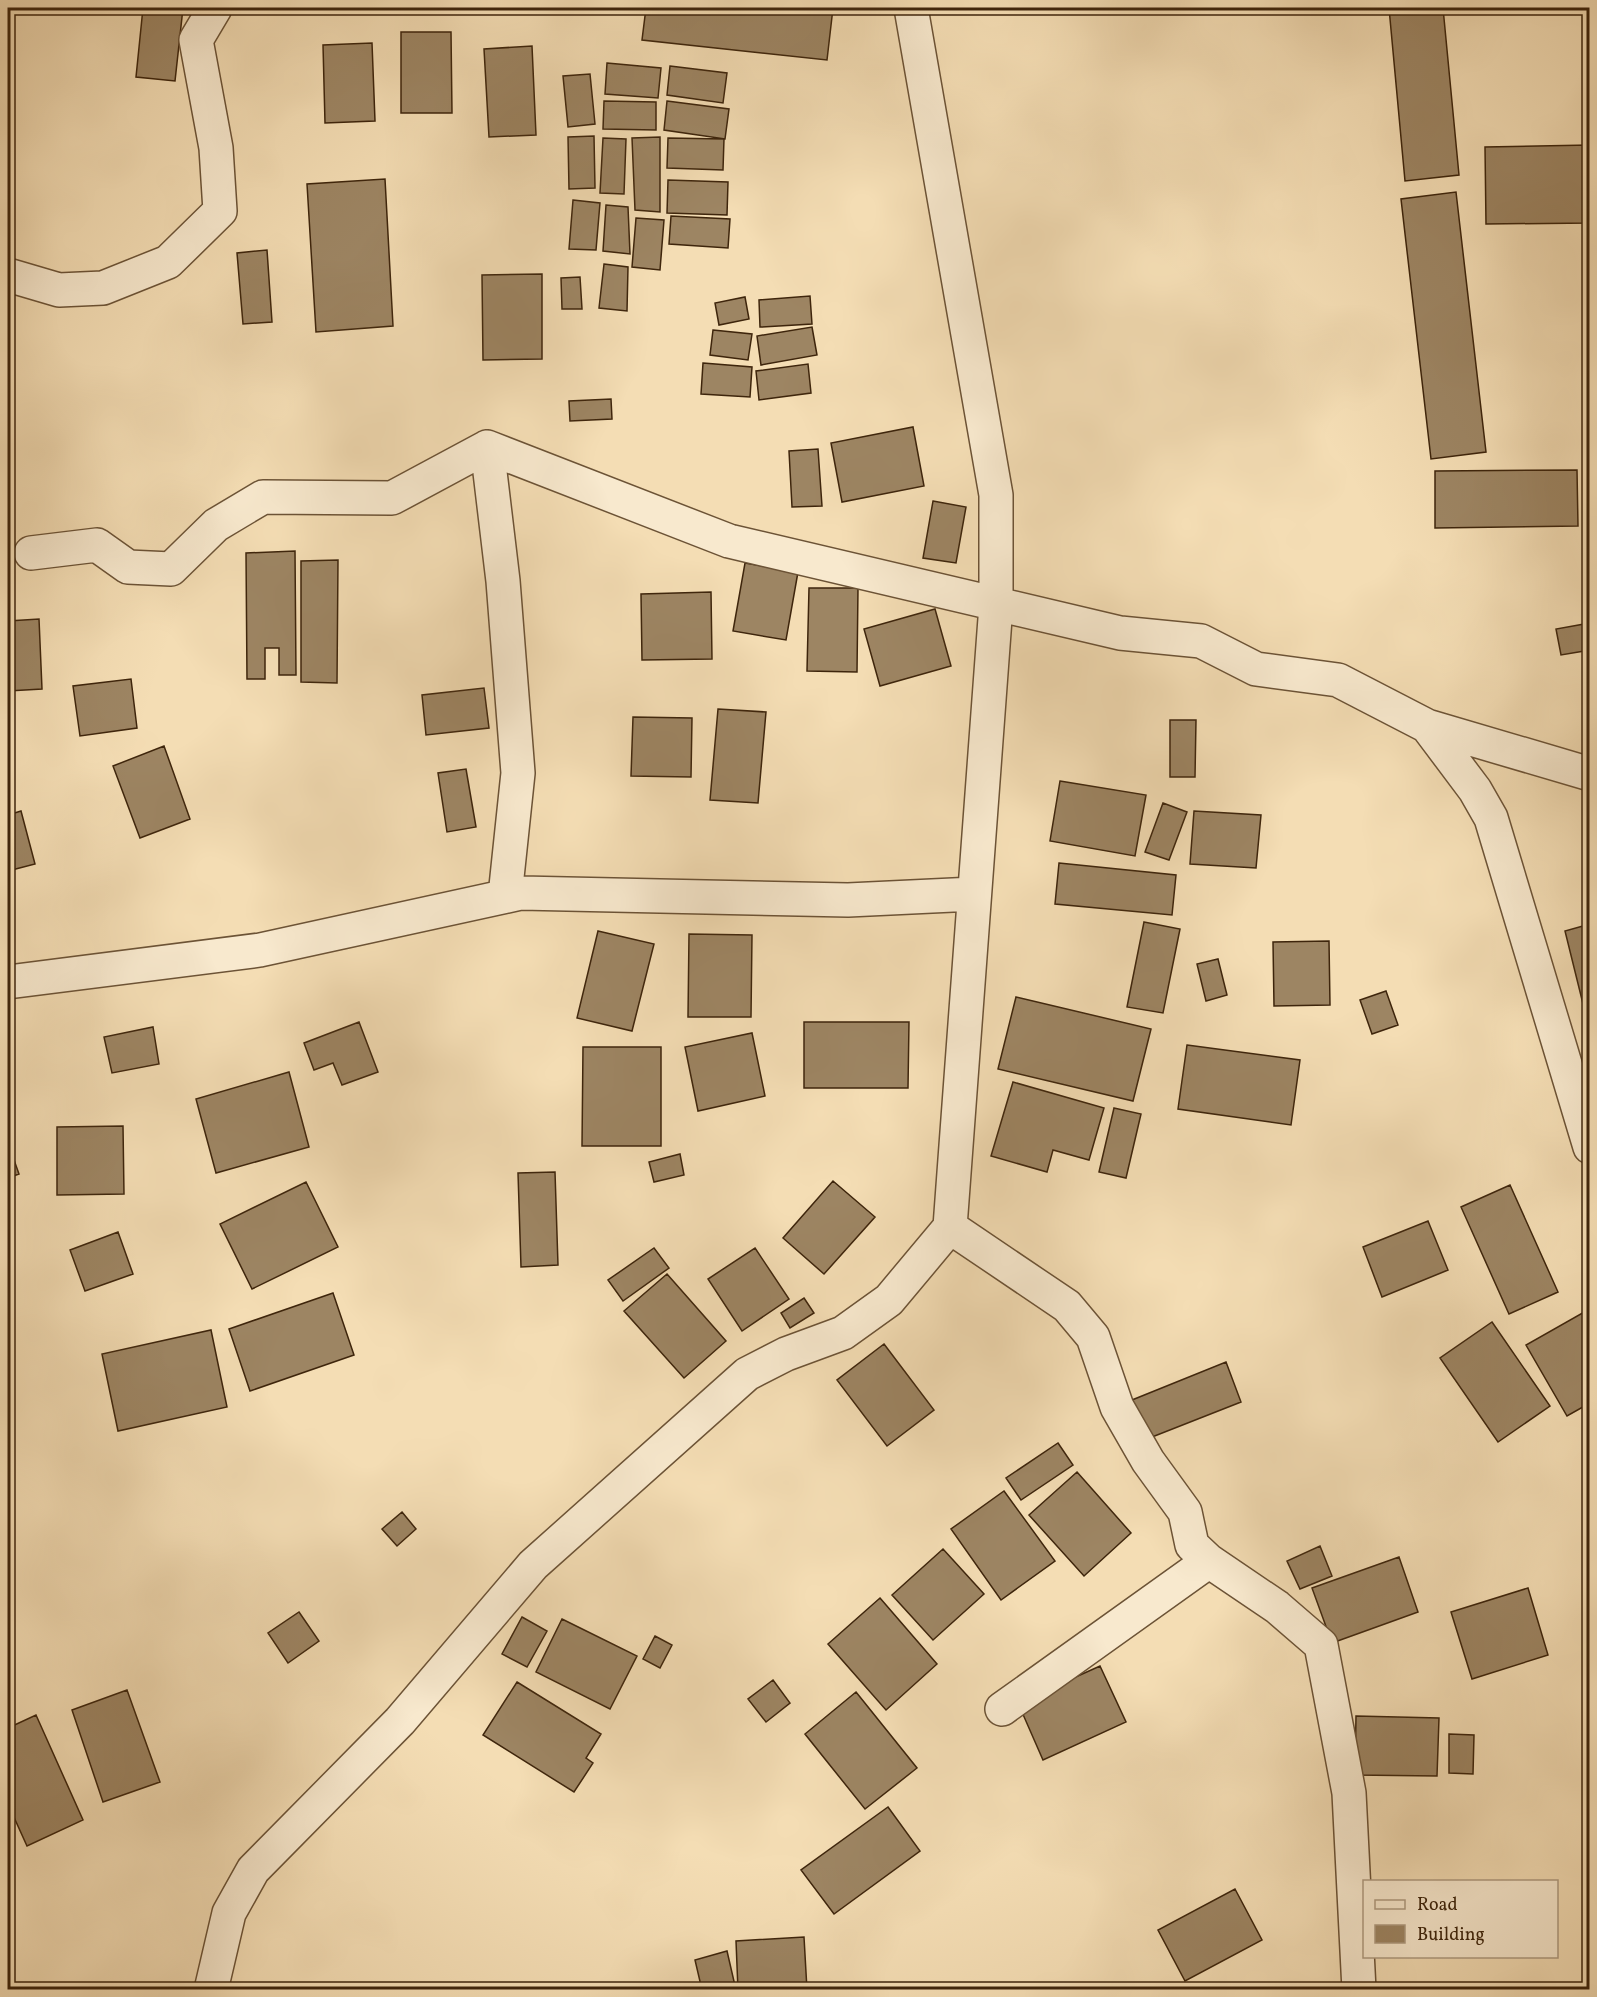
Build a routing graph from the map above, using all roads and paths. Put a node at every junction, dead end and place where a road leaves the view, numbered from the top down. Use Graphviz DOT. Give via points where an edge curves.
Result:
graph roads {
  1 [pos="215,8"];
  2 [pos="911,8"];
  3 [pos="8,275"];
  4 [pos="487,447"];
  5 [pos="31,553"];
  6 [pos="996,605"];
  7 [pos="1427,726"];
  8 [pos="1590,774"];
  9 [pos="974,894"];
  10 [pos="506,896"];
  11 [pos="8,982"];
  12 [pos="1590,1147"];
  13 [pos="950,1227"];
  14 [pos="1209,1561"];
  15 [pos="1002,1709"];
  16 [pos="211,1989"];
  17 [pos="1359,1989"];
  1 -- 3 [label="street" via="196,40 216,148 220,211 168,262 103,288 59,290"];
  2 -- 6 [label="street" via="996,495"];
  4 -- 5 [label="street" via="392,498 263,497 216,525 171,569 128,567 97,545"];
  4 -- 6 [label="street" via="729,541"];
  4 -- 10 [label="street" via="503,581 518,773"];
  6 -- 7 [label="street" via="1120,633 1201,641 1256,669 1338,680"];
  6 -- 9 [label="street"];
  7 -- 8 [label="street"];
  7 -- 12 [label="street" via="1491,818"];
  9 -- 10 [label="street" via="848,900 522,892"];
  9 -- 13 [label="street"];
  10 -- 11 [label="street" via="260,951"];
  13 -- 14 [label="street" via="1067,1306 1093,1337 1117,1407 1148,1461 1185,1512 1192,1545"];
  13 -- 16 [label="street" via="890,1300 843,1332 747,1374 533,1565 400,1721 253,1870 229,1913"];
  14 -- 15 [label="street"];
  14 -- 17 [label="street" via="1277,1607 1321,1645 1349,1793"];
}
